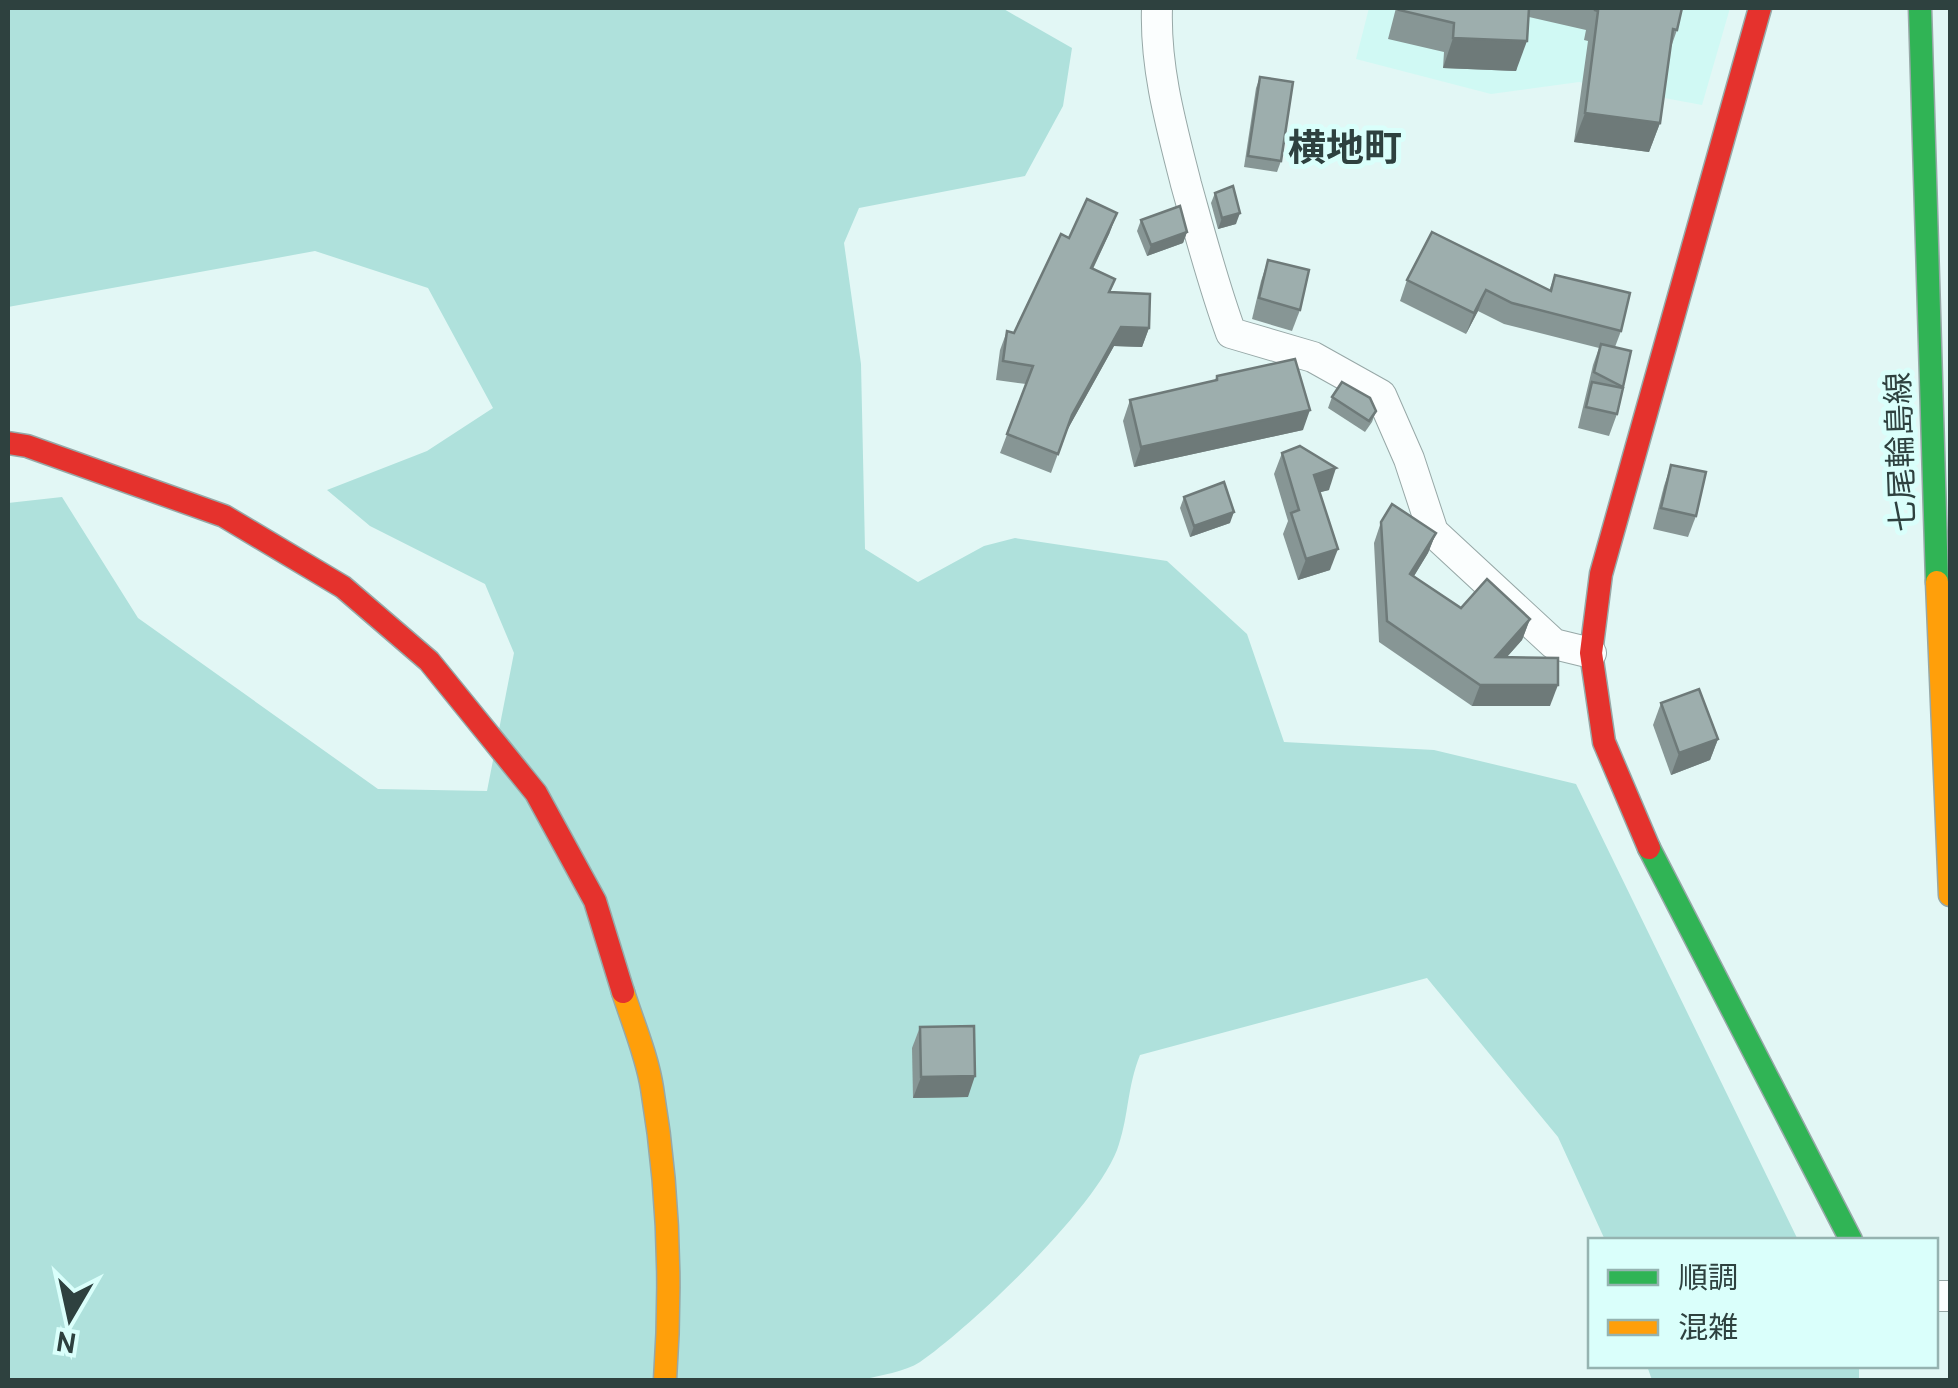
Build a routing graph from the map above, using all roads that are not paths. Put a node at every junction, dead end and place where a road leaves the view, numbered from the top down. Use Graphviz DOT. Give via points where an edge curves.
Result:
graph roads {
  1 [pos="1157,8"];
  2 [pos="1760,8"];
  3 [pos="1920,8"];
  4 [pos="8,443"];
  5 [pos="1591,653"];
  6 [pos="1950,895"];
  7 [pos="1850,1238"];
  8 [pos="665,1380"];
  1 -- 5 [label="street" via="1156,48 1172,127 1231,333 1314,357 1382,395 1433,532 1554,644"];
  2 -- 5 [label="street" via="1600,574"];
  3 -- 6 [label="street, 七尾輪島線"];
  4 -- 8 [label="street" via="224,516 343,587 428,660 536,793 596,901 652,1086 671,1302"];
  5 -- 7 [label="street" via="1604,742 1640,828"];
}
